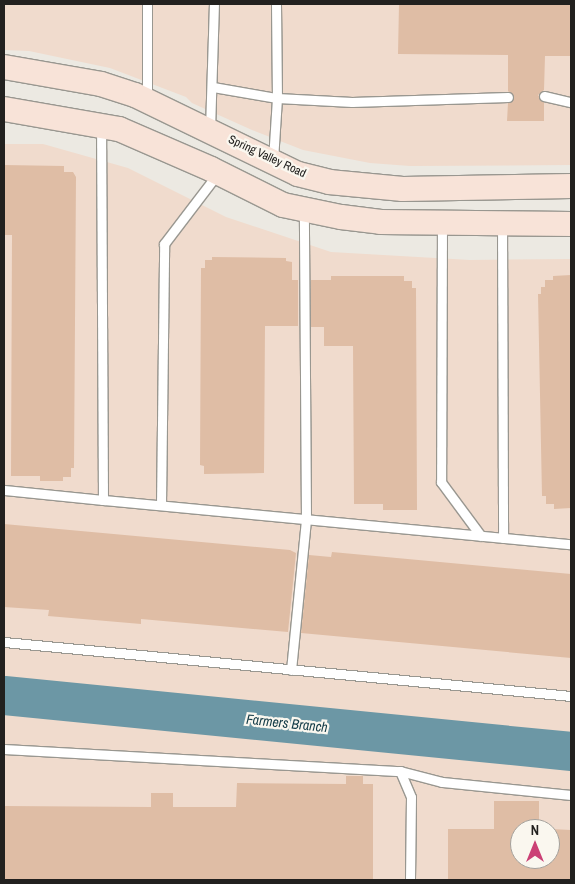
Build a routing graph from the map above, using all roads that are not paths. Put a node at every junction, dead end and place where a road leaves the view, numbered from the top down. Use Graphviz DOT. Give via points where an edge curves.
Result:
graph roads {
  1 [pos="214,4"];
  2 [pos="276,4"];
  3 [pos="147,6"];
  4 [pos="4,67"];
  5 [pos="213,87"];
  6 [pos="544,96"];
  7 [pos="508,97"];
  8 [pos="277,98"];
  9 [pos="147,101"];
  10 [pos="571,102"];
  11 [pos="4,110"];
  12 [pos="100,124"];
  13 [pos="210,130"];
  14 [pos="273,162"];
  15 [pos="218,173"];
  16 [pos="571,186"];
  17 [pos="304,210"];
  18 [pos="442,222"];
  19 [pos="502,223"];
  20 [pos="571,224"];
  21 [pos="4,490"];
  22 [pos="103,500"];
  23 [pos="161,505"];
  24 [pos="306,519"];
  25 [pos="481,536"];
  26 [pos="503,538"];
  27 [pos="571,544"];
  28 [pos="4,642"];
  29 [pos="291,670"];
  30 [pos="571,696"];
  31 [pos="4,749"];
  32 [pos="400,770"];
  33 [pos="571,795"];
  34 [pos="410,880"];
  1 -- 5 [label="lane"];
  2 -- 8 [label="lane"];
  3 -- 9 [label="lane"];
  4 -- 9 [label="main road, Spring Valley Road" via="101,84"];
  5 -- 8 [label="lane"];
  5 -- 13 [label="lane"];
  6 -- 10 [label="lane"];
  7 -- 8 [label="lane" via="352,102"];
  8 -- 14 [label="lane"];
  9 -- 13 [label="main road, Spring Valley Road"];
  11 -- 12 [label="main road"];
  12 -- 15 [label="main road"];
  12 -- 22 [label="lane"];
  13 -- 14 [label="main road, Spring Valley Road"];
  14 -- 16 [label="main road, Spring Valley Road" via="298,174 329,182 404,189"];
  15 -- 17 [label="main road" via="283,205"];
  15 -- 23 [label="lane" via="164,244"];
  17 -- 18 [label="main road" via="381,222"];
  17 -- 24 [label="lane"];
  18 -- 19 [label="main road"];
  18 -- 25 [label="lane" via="441,482"];
  19 -- 20 [label="main road"];
  19 -- 26 [label="lane"];
  21 -- 22 [label="lane"];
  22 -- 23 [label="lane"];
  23 -- 24 [label="lane"];
  24 -- 25 [label="lane"];
  24 -- 29 [label="lane"];
  25 -- 26 [label="lane"];
  26 -- 27 [label="lane"];
  28 -- 29 [label="lane"];
  29 -- 30 [label="lane"];
  31 -- 32 [label="lane"];
  32 -- 33 [label="lane" via="442,782"];
  32 -- 34 [label="lane" via="411,797"];
}
